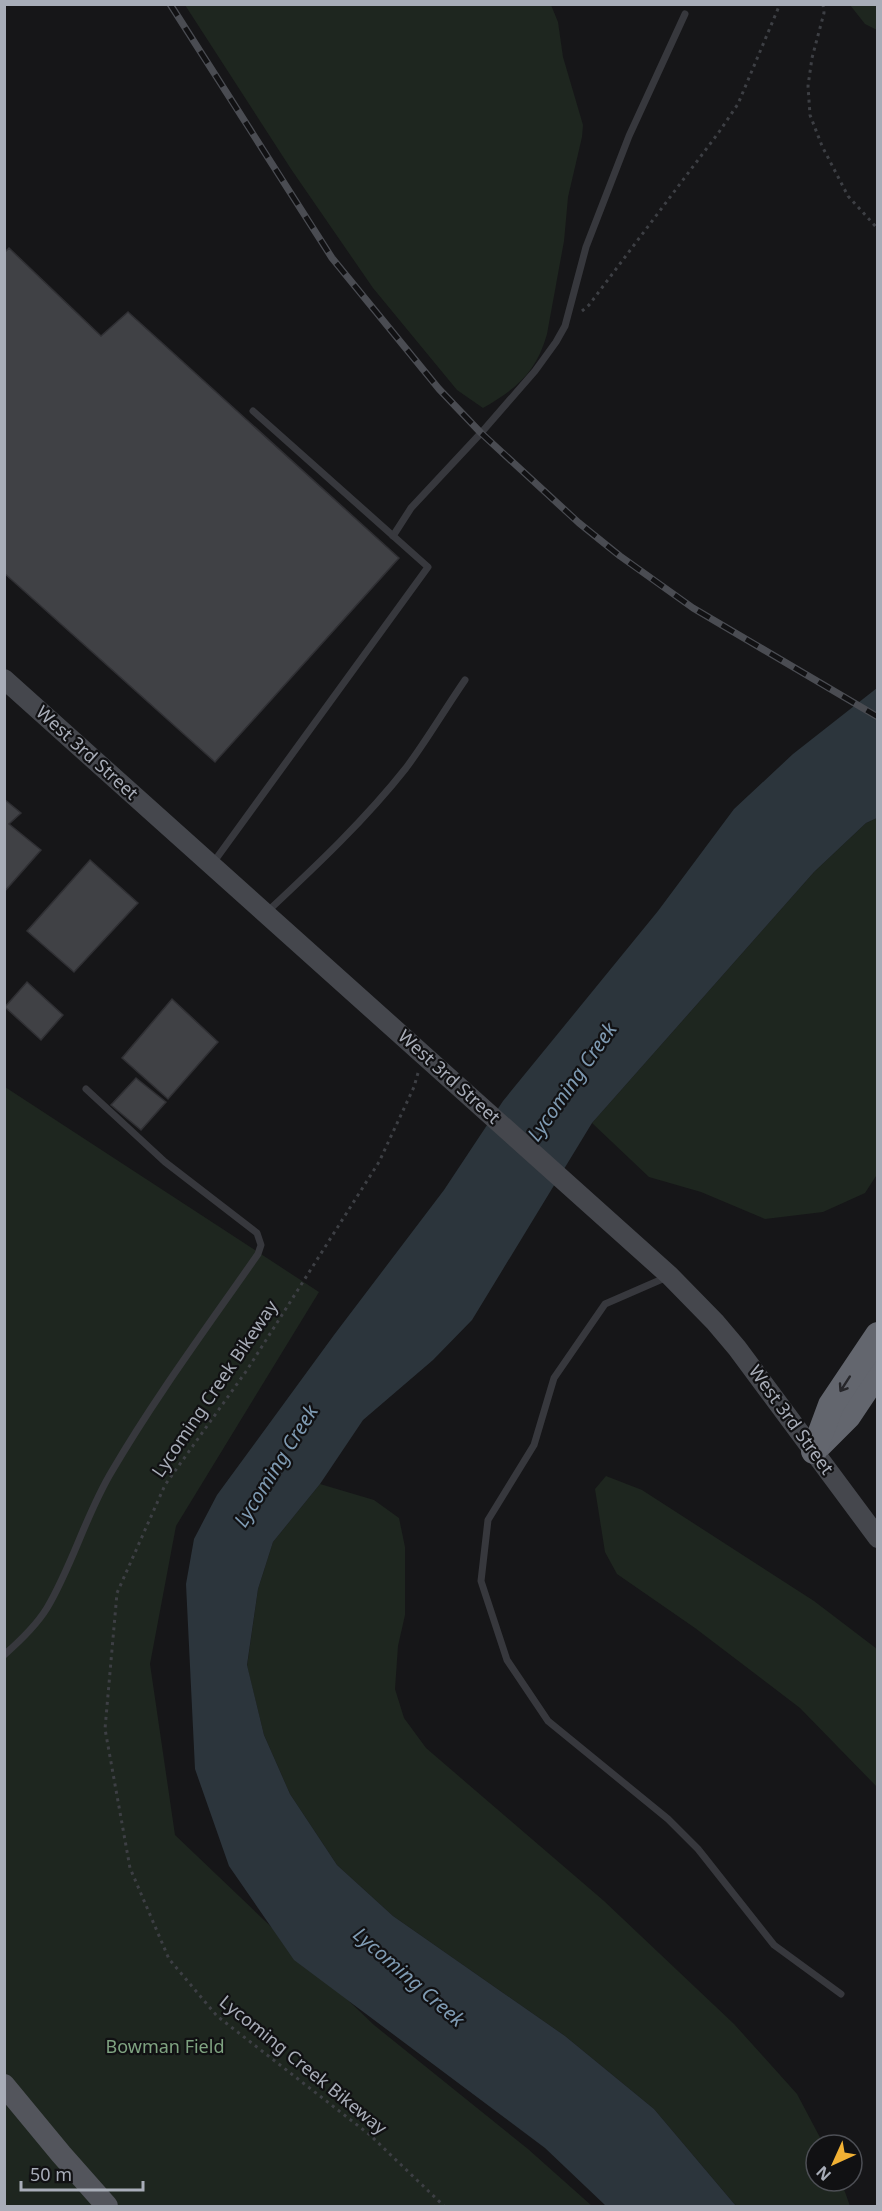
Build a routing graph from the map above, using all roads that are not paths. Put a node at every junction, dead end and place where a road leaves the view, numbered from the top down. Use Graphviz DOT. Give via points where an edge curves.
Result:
graph roads {
  1 [pos="685,14"];
  2 [pos="253,411"];
  3 [pos="393,536"];
  4 [pos="4,679"];
  5 [pos="465,680"];
  6 [pos="212,865"];
  7 [pos="266,913"];
  8 [pos="86,1089"];
  9 [pos="670,1276"];
  10 [pos="878,1335"];
  11 [pos="878,1371"];
  12 [pos="813,1451"];
  13 [pos="878,1538"];
  14 [pos="4,1655"];
  15 [pos="841,1994"];
  16 [pos="4,2085"];
  17 [pos="107,2206"];
  1 -- 3 [label="lane" via="629,136 586,247 565,326 535,371 411,508"];
  2 -- 3 [label="lane"];
  3 -- 6 [label="lane" via="428,567"];
  4 -- 6 [label="main road, West 3rd Street"];
  5 -- 7 [label="lane" via="407,767 323,860"];
  6 -- 7 [label="main road, West 3rd Street"];
  7 -- 9 [label="main road, West 3rd Street"];
  8 -- 14 [label="lane" via="165,1162 257,1233 261,1245 111,1472 89,1512 47,1609"];
  9 -- 12 [label="main road, West 3rd Street" via="737,1348"];
  9 -- 15 [label="lane" via="605,1304 554,1378 534,1445 488,1520 482,1581 507,1660 548,1720 668,1819 698,1849 774,1945"];
  10 -- 12 [label="highway, one-way" via="831,1406"];
  11 -- 12 [label="highway" via="848,1416"];
  12 -- 13 [label="main road, West 3rd Street"];
  16 -- 17 [label="main road"];
}
